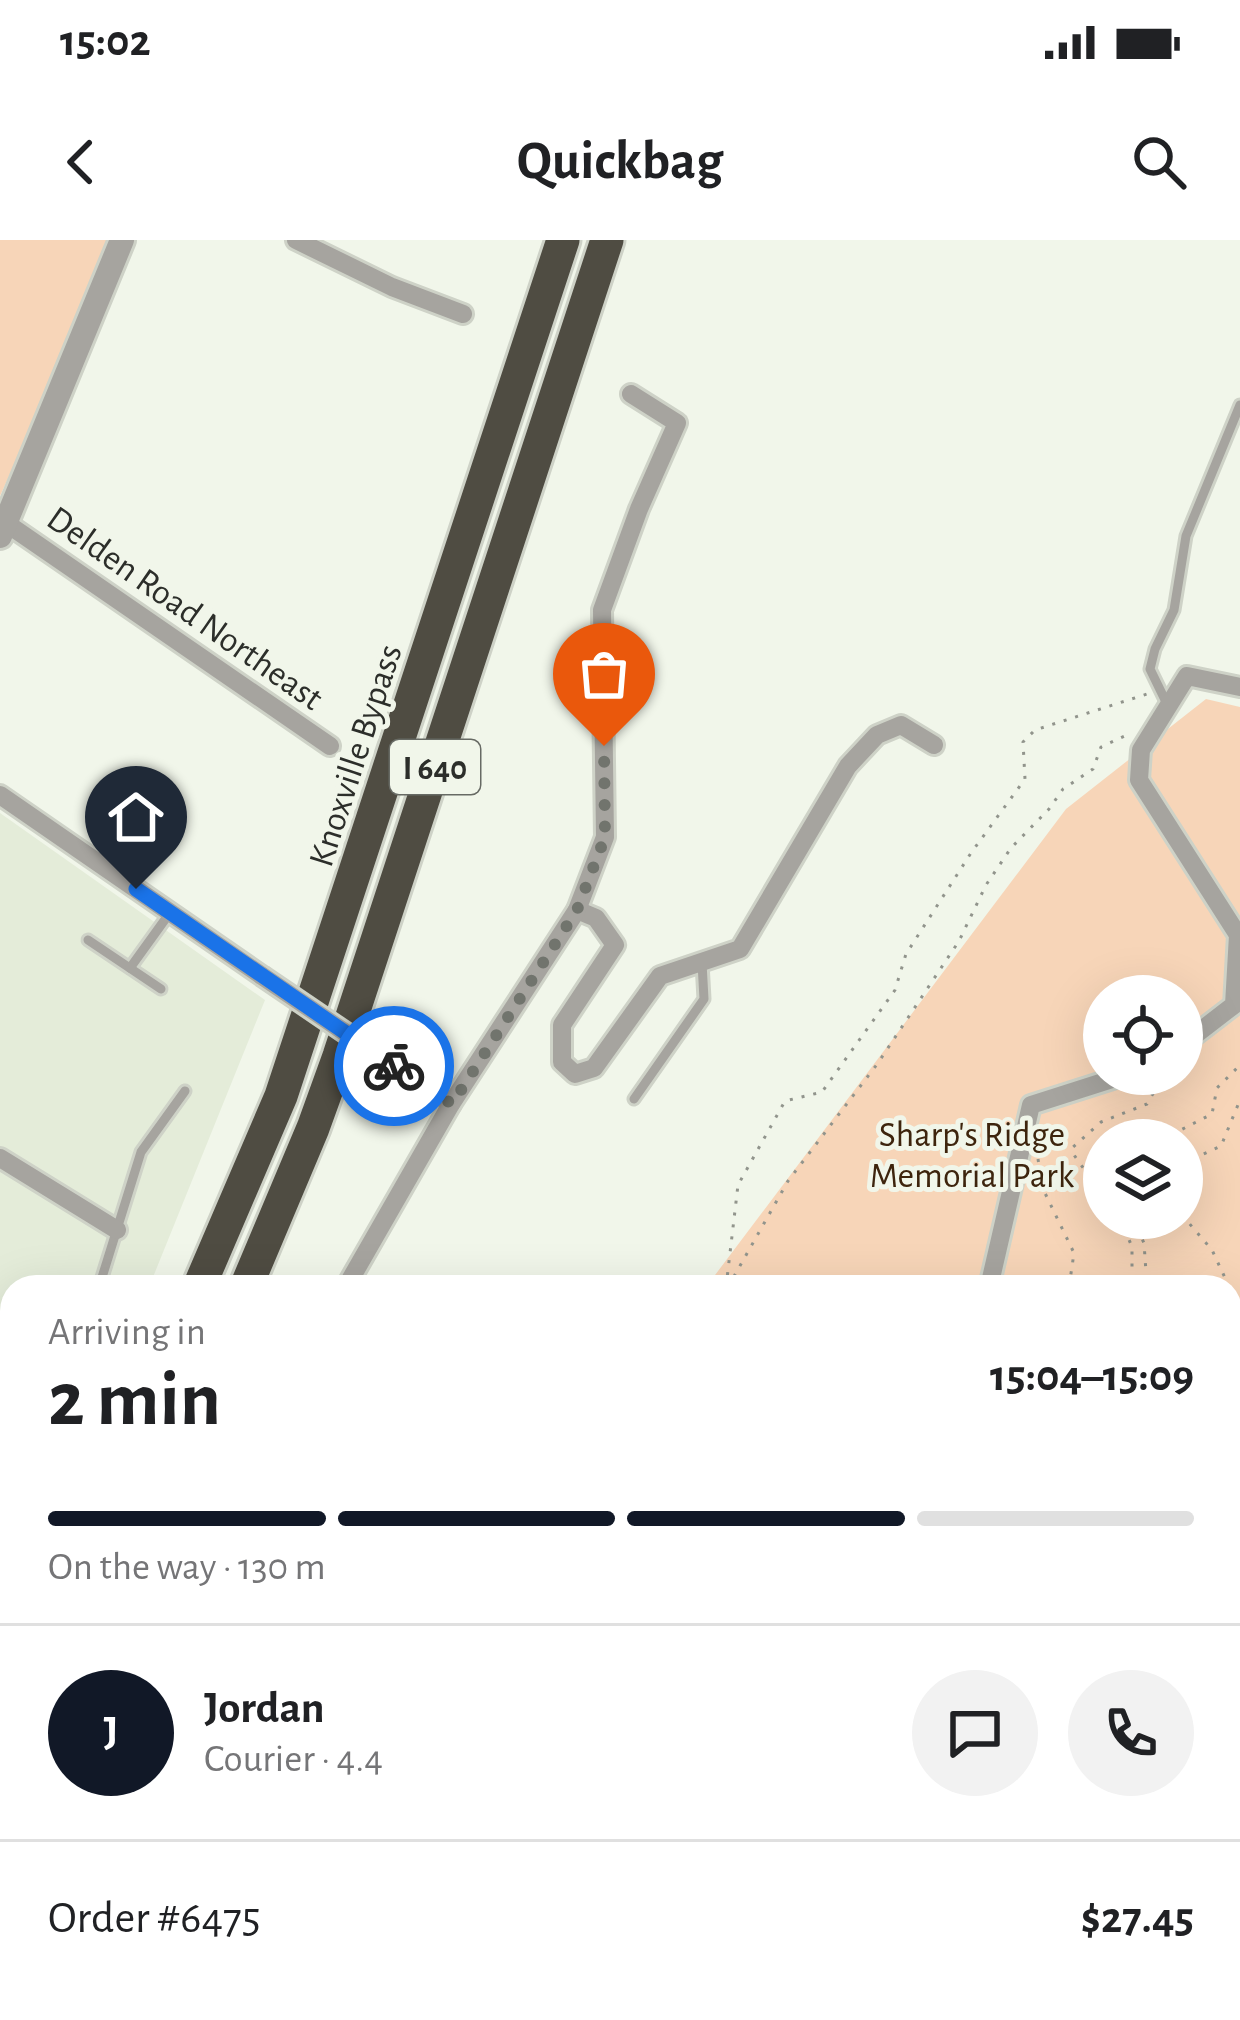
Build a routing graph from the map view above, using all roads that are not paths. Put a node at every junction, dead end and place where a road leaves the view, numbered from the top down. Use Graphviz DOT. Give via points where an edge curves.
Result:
graph roads {
  1 [pos="122,240"];
  2 [pos="296,240"];
  3 [pos="562,240"];
  4 [pos="607,240"];
  5 [pos="463,314"];
  6 [pos="631,394"];
  7 [pos="1240,405"];
  8 [pos="3,530"];
  9 [pos="1240,687"];
  10 [pos="1160,706"];
  11 [pos="934,745"];
  12 [pos="330,746"];
  13 [pos="0,795"];
  14 [pos="577,910"];
  15 [pos="170,912"];
  16 [pos="88,940"];
  17 [pos="702,963"];
  18 [pos="130,968"];
  19 [pos="160,989"];
  20 [pos="1203,1029"];
  21 [pos="1083,1088"];
  22 [pos="185,1091"];
  23 [pos="634,1100"];
  24 [pos="452,1104"];
  25 [pos="4,1168"];
  26 [pos="117,1229"];
  27 [pos="103,1275"];
  28 [pos="204,1275"];
  29 [pos="251,1275"];
  30 [pos="353,1275"];
  31 [pos="992,1275"];
  1 -- 8 [label="street"];
  2 -- 5 [label="street"];
  3 -- 28 [label="highway, Knoxville Bypass / I 640" via="281,1096"];
  4 -- 29 [label="highway, I 640" via="332,1074"];
  6 -- 14 [label="street" via="677,423 602,610 605,837"];
  7 -- 10 [label="lane" via="1186,536 1174,610 1155,649 1150,669"];
  8 -- 12 [label="street, Delden Road Northeast"];
  9 -- 10 [label="street" via="1187,676"];
  10 -- 20 [label="street" via="1138,780 1238,935 1234,1005"];
  11 -- 17 [label="street" via="901,725 877,735 848,766 740,949"];
  13 -- 15 [label="street"];
  14 -- 17 [label="street" via="596,918 616,945 562,1025 562,1061 575,1074 594,1068 660,976"];
  14 -- 24 [label="street"];
  15 -- 18 [label="lane"];
  15 -- 24 [label="street, bridge"];
  16 -- 18 [label="lane"];
  17 -- 23 [label="lane" via="704,1000"];
  18 -- 19 [label="lane"];
  21 -- 31 [label="street" via="1031,1105"];
  22 -- 26 [label="lane" via="141,1152"];
  24 -- 30 [label="street"];
  25 -- 26 [label="street"];
  26 -- 27 [label="lane"];
}
